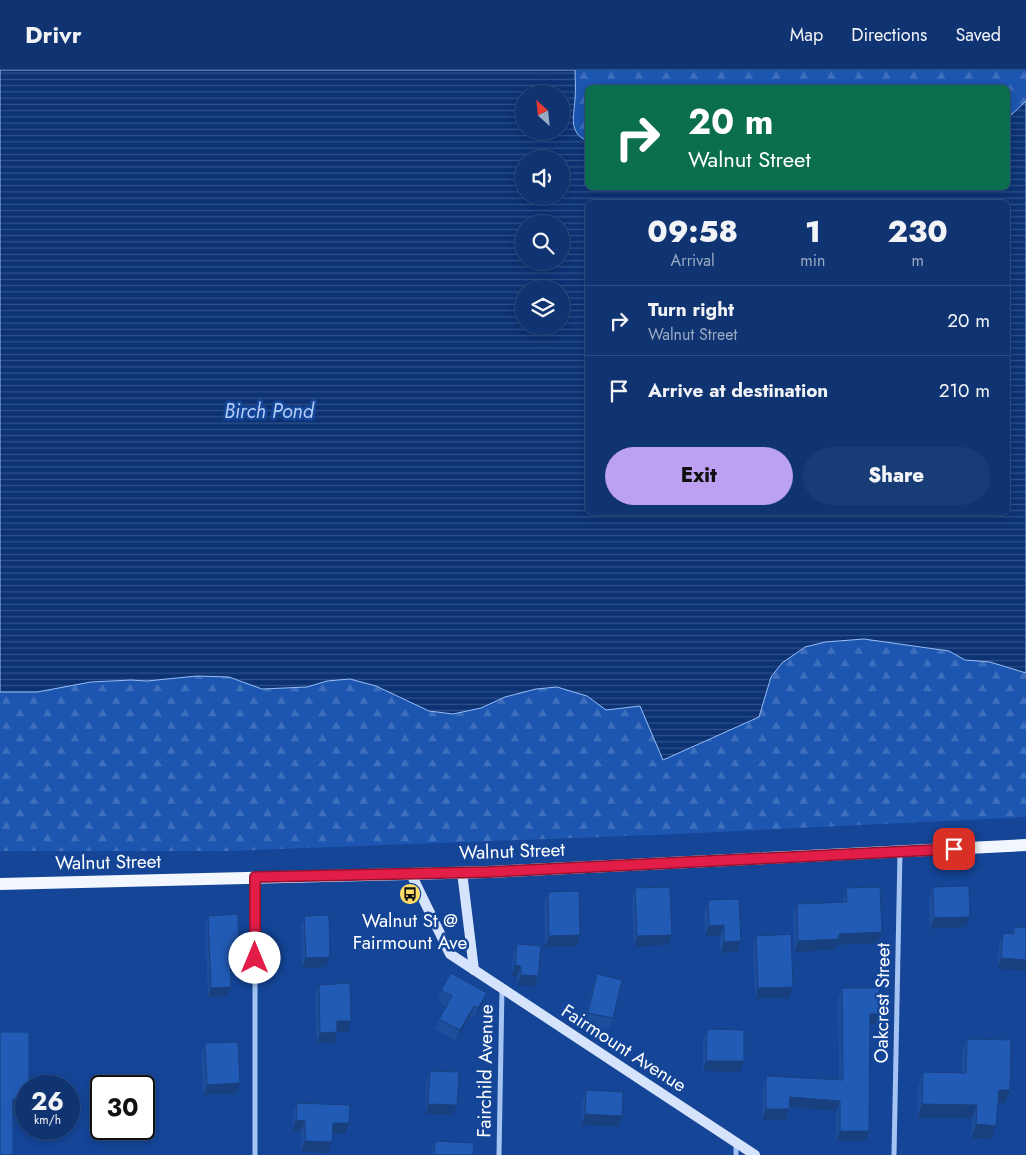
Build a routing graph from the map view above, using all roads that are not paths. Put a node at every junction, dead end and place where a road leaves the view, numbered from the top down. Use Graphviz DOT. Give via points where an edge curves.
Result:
graph roads {
  1 [pos="1026,845"];
  2 [pos="900,852"];
  3 [pos="462,872"];
  4 [pos="411,874"];
  5 [pos="255,877"];
  6 [pos="0,884"];
  7 [pos="474,970"];
  8 [pos="502,988"];
  9 [pos="736,1142"];
  10 [pos="255,1155"];
  11 [pos="499,1155"];
  12 [pos="736,1155"];
  13 [pos="755,1155"];
  14 [pos="894,1155"];
  1 -- 2 [label="main road, Walnut Street"];
  2 -- 3 [label="main road, Walnut Street"];
  2 -- 14 [label="street, Oakcrest Street"];
  3 -- 4 [label="main road, Walnut Street"];
  3 -- 7 [label="street"];
  4 -- 5 [label="main road, Walnut Street"];
  4 -- 7 [label="street, Fairmount Avenue" via="450,954"];
  5 -- 6 [label="main road, Walnut Street"];
  5 -- 10 [label="street"];
  7 -- 8 [label="street, Fairmount Avenue"];
  8 -- 9 [label="street, Fairmount Avenue"];
  8 -- 11 [label="street, Fairchild Avenue"];
  9 -- 12 [label="street"];
  9 -- 13 [label="street, Fairmount Avenue"];
}
